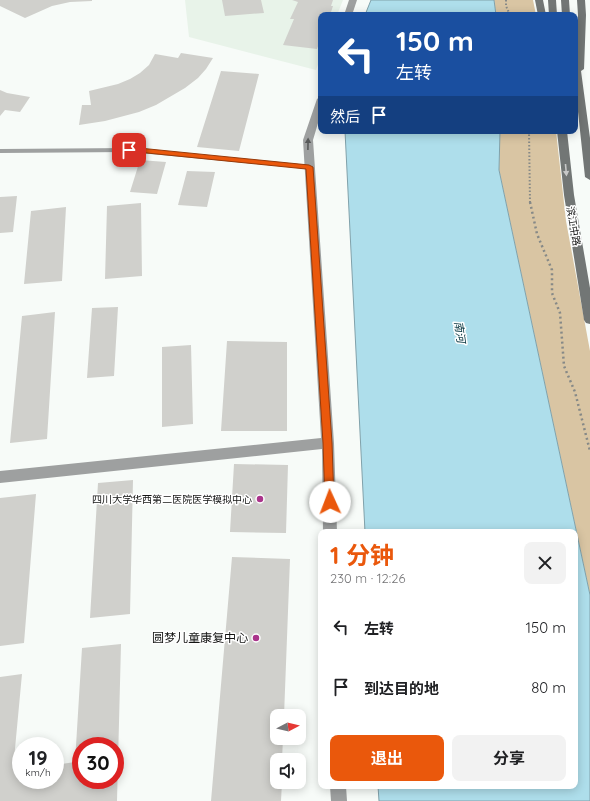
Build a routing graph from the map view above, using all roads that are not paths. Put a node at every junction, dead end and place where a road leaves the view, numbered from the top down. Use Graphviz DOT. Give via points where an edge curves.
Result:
graph roads {
  1 [pos="353,0"];
  2 [pos="539,0"];
  3 [pos="552,0"];
  4 [pos="565,0"];
  5 [pos="581,0"];
  6 [pos="349,12"];
  7 [pos="541,12"];
  8 [pos="553,12"];
  9 [pos="566,12"];
  10 [pos="578,77"];
  11 [pos="579,82"];
  12 [pos="318,108"];
  13 [pos="562,134"];
  14 [pos="0,151"];
  15 [pos="309,167"];
  16 [pos="590,178"];
  17 [pos="590,320"];
  18 [pos="328,443"];
  19 [pos="0,477"];
  20 [pos="330,529"];
  21 [pos="338,789"];
  22 [pos="338,801"];
  1 -- 6 [label="street"];
  2 -- 7 [label="main road"];
  3 -- 8 [label="main road"];
  4 -- 9 [label="main road"];
  5 -- 11 [label="main road"];
  10 -- 11 [label="main road"];
  11 -- 16 [label="main road"];
  15 -- 12 [label="street, one-way" via="308,140"];
  13 -- 17 [label="main road, 滨江中路, one-way" via="568,195"];
  14 -- 15 [label="lane" via="129,150"];
  15 -- 18 [label="street"];
  18 -- 19 [label="street"];
  18 -- 20 [label="street"];
  21 -- 22 [label="street"];
}
